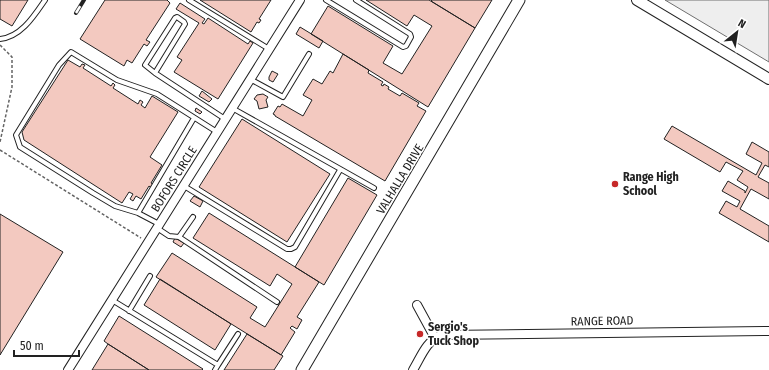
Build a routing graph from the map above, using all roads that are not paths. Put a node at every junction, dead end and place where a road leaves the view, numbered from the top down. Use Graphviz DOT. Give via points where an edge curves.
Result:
graph roads {
  1 [pos="45,0"];
  2 [pos="189,0"];
  3 [pos="300,0"];
  4 [pos="326,0"];
  5 [pos="356,0"];
  6 [pos="520,0"];
  7 [pos="636,0"];
  8 [pos="0,39"];
  9 [pos="269,49"];
  10 [pos="309,54"];
  11 [pos="155,72"];
  12 [pos="250,79"];
  13 [pos="769,79"];
  14 [pos="232,108"];
  15 [pos="194,118"];
  16 [pos="225,119"];
  17 [pos="217,132"];
  18 [pos="340,170"];
  19 [pos="183,186"];
  20 [pos="374,188"];
  21 [pos="138,213"];
  22 [pos="193,217"];
  23 [pos="158,226"];
  24 [pos="179,237"];
  25 [pos="150,276"];
  26 [pos="112,300"];
  27 [pos="277,302"];
  28 [pos="417,305"];
  29 [pos="129,311"];
  30 [pos="769,331"];
  31 [pos="238,334"];
  32 [pos="436,338"];
  33 [pos="218,365"];
  34 [pos="68,370"];
  35 [pos="215,370"];
  36 [pos="302,370"];
  37 [pos="413,370"];
  1 -- 8 [label="lane" via="29,24 8,38"];
  2 -- 9 [label="lane"];
  3 -- 9 [label="street, BOFORS CIRCLE"];
  4 -- 5 [label="lane" via="403,47 406,46 410,34"];
  6 -- 36 [label="main road, VALHALLA DRIVE"];
  7 -- 13 [label="street"];
  9 -- 12 [label="street, BOFORS CIRCLE"];
  10 -- 12 [label="lane" via="283,97"];
  11 -- 11 [label="lane" via="146,64 177,17 185,24"];
  11 -- 16 [label="lane"];
  12 -- 14 [label="street, BOFORS CIRCLE"];
  14 -- 16 [label="street, BOFORS CIRCLE"];
  14 -- 18 [label="lane"];
  15 -- 17 [label="lane"];
  15 -- 21 [label="lane"];
  15 -- 21 [label="lane" via="157,94 117,80 70,52 59,65 16,135 20,146 46,164 115,206"];
  16 -- 17 [label="street, BOFORS CIRCLE"];
  17 -- 19 [label="street, BOFORS CIRCLE"];
  18 -- 19 [label="lane" via="295,247 291,249 287,249"];
  18 -- 20 [label="lane"];
  19 -- 23 [label="street, BOFORS CIRCLE"];
  21 -- 23 [label="lane"];
  22 -- 24 [label="lane"];
  23 -- 24 [label="lane" via="169,236"];
  23 -- 26 [label="street, BOFORS CIRCLE"];
  24 -- 27 [label="lane"];
  25 -- 29 [label="lane"];
  26 -- 29 [label="lane"];
  26 -- 34 [label="street, BOFORS CIRCLE"];
  28 -- 32 [label="street"];
  29 -- 33 [label="lane"];
  30 -- 32 [label="street, RANGE ROAD" via="441,335"];
  31 -- 33 [label="lane"];
  32 -- 37 [label="street" via="429,344"];
  33 -- 35 [label="lane"];
}
